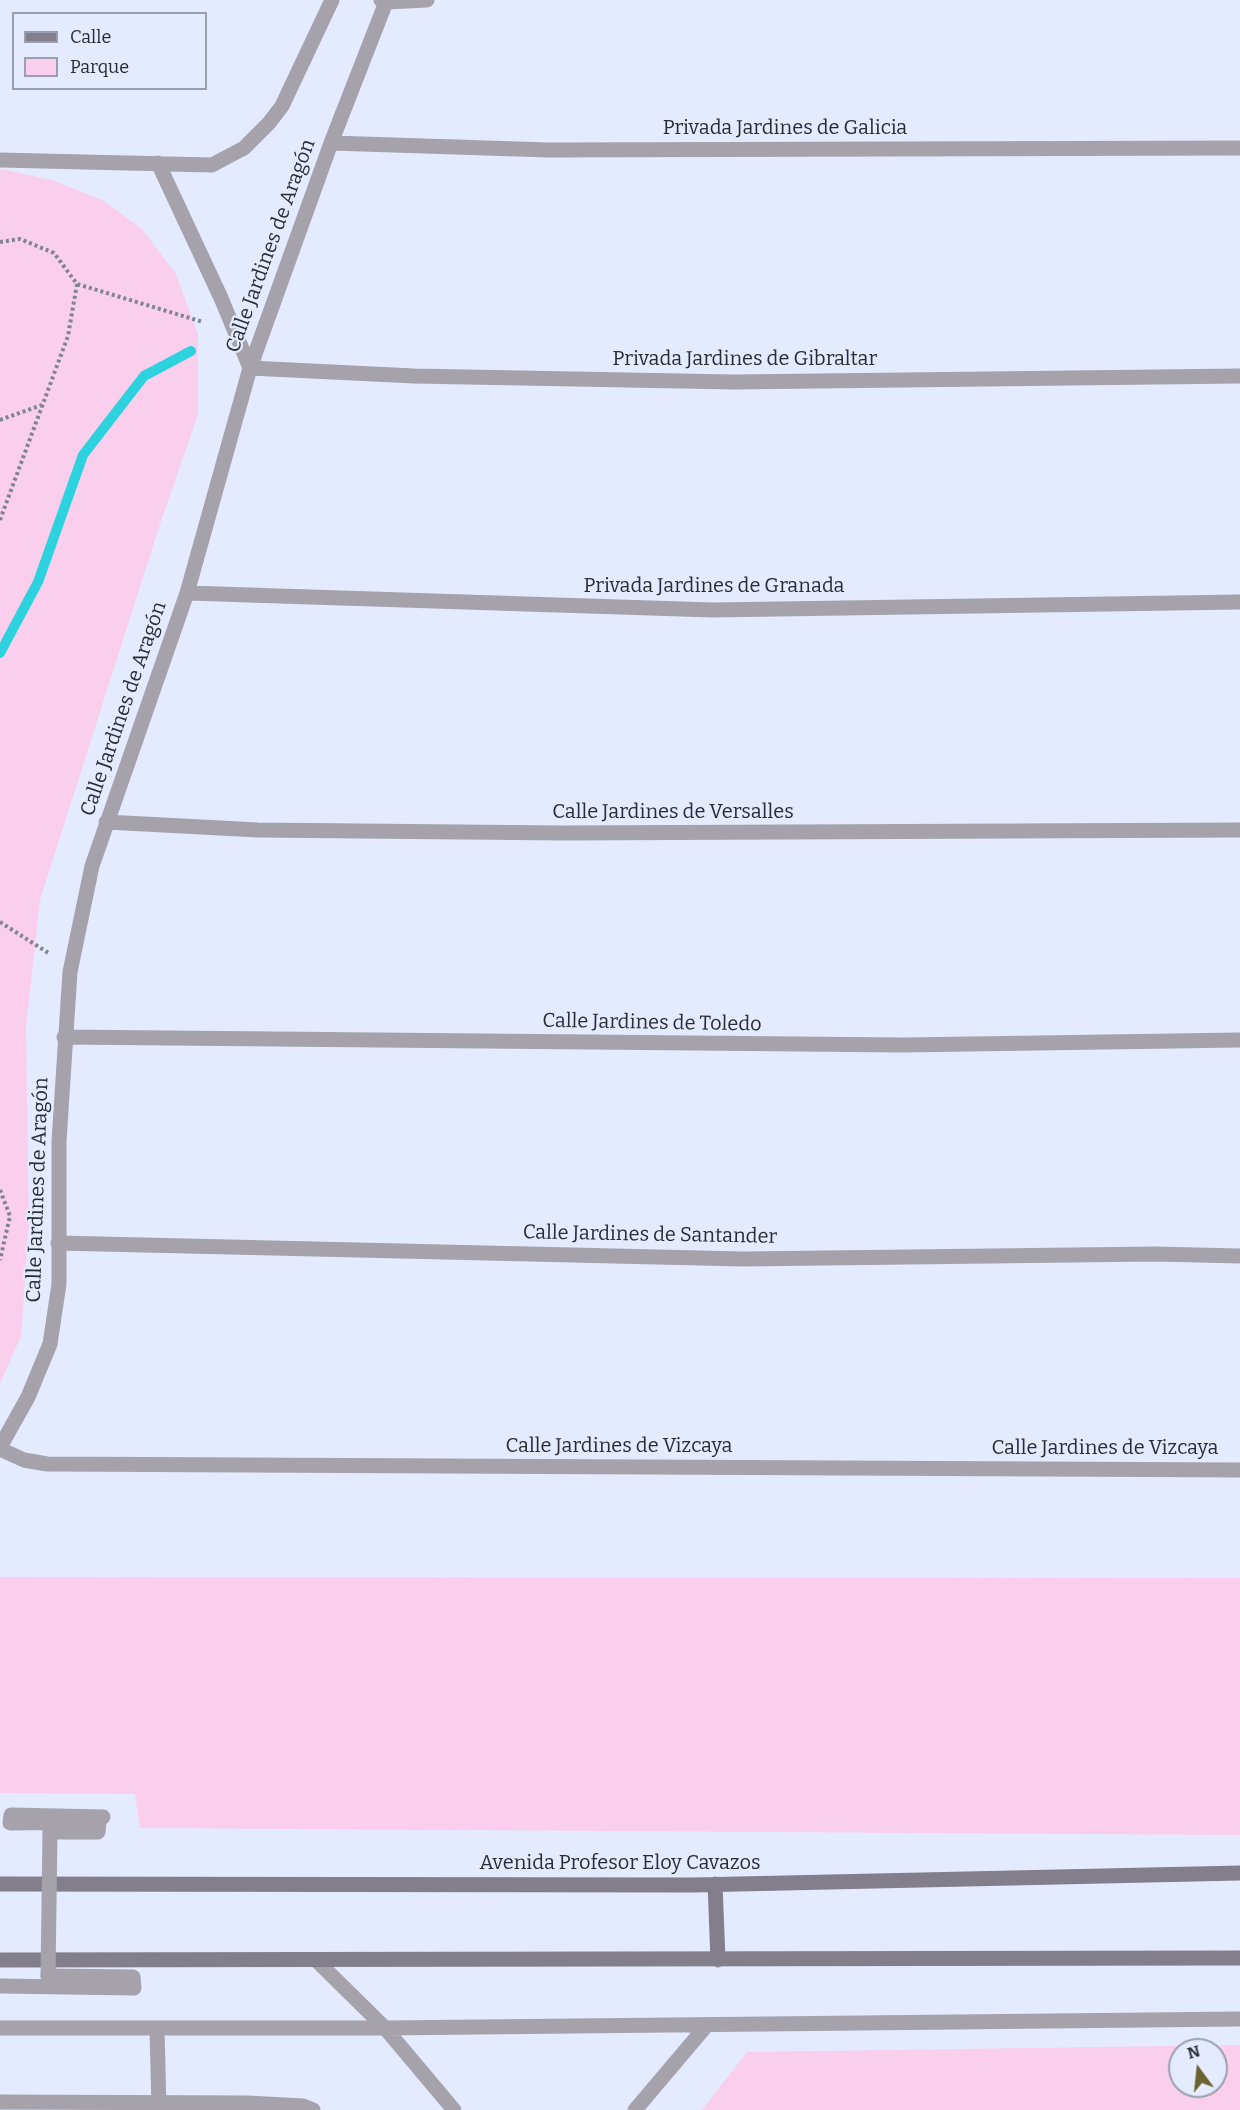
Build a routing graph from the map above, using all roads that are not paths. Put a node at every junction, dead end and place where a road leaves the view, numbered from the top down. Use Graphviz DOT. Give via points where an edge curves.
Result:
graph roads {
  1 [pos="332,0"];
  2 [pos="427,0"];
  3 [pos="384,1"];
  4 [pos="331,143"];
  5 [pos="1240,148"];
  6 [pos="0,160"];
  7 [pos="158,163"];
  8 [pos="250,368"];
  9 [pos="1240,376"];
  10 [pos="187,593"];
  11 [pos="1240,602"];
  12 [pos="106,822"];
  13 [pos="1240,830"];
  14 [pos="64,1036"];
  15 [pos="1240,1040"];
  16 [pos="58,1243"];
  17 [pos="1240,1256"];
  18 [pos="0,1448"];
  19 [pos="1240,1470"];
  20 [pos="103,1817"];
  21 [pos="1240,1873"];
  22 [pos="0,1884"];
  23 [pos="715,1884"];
  24 [pos="1240,1958"];
  25 [pos="0,1960"];
  26 [pos="316,1960"];
  27 [pos="718,1960"];
  28 [pos="0,1979"];
  29 [pos="126,1981"];
  30 [pos="0,1986"];
  31 [pos="1240,2019"];
  32 [pos="707,2025"];
  33 [pos="0,2028"];
  34 [pos="157,2028"];
  35 [pos="386,2028"];
  36 [pos="0,2102"];
  37 [pos="159,2106"];
  38 [pos="313,2110"];
  39 [pos="454,2110"];
  40 [pos="634,2110"];
  1 -- 7 [label="street" via="282,106 244,148 212,165"];
  2 -- 3 [label="street"];
  3 -- 4 [label="street, Calle Jardines de Aragón"];
  4 -- 5 [label="street, Privada Jardines de Galicia" via="549,150"];
  4 -- 8 [label="street, Calle Jardines de Aragón"];
  6 -- 7 [label="street"];
  7 -- 8 [label="street"];
  8 -- 9 [label="street, Privada Jardines de Gibraltar" via="414,376 734,382"];
  8 -- 10 [label="street, Calle Jardines de Aragón"];
  10 -- 11 [label="street, Privada Jardines de Granada" via="712,610"];
  10 -- 12 [label="street, Calle Jardines de Aragón"];
  12 -- 13 [label="street, Calle Jardines de Versalles" via="258,830 563,834"];
  12 -- 14 [label="street, Calle Jardines de Aragón" via="92,866 71,967"];
  14 -- 15 [label="street, Calle Jardines de Toledo" via="903,1046"];
  14 -- 16 [label="street, Calle Jardines de Aragón"];
  16 -- 17 [label="street, Calle Jardines de Santander" via="743,1259"];
  16 -- 18 [label="street, Calle Jardines de Aragón" via="59,1284 50,1344 28,1397"];
  18 -- 19 [label="street, Calle Jardines de Vizcaya" via="24,1460 47,1464"];
  20 -- 30 [label="street, bridge" via="11,1815 10,1823 99,1822 98,1832 51,1832 48,1976 134,1977 134,1988"];
  21 -- 23 [label="main road, Avenida Profesor Eloy Cavazos"];
  22 -- 23 [label="main road, Avenida Profesor Eloy Cavazos"];
  23 -- 27 [label="main road"];
  24 -- 27 [label="main road"];
  25 -- 26 [label="main road"];
  26 -- 27 [label="main road"];
  26 -- 35 [label="street"];
  28 -- 29 [label="street"];
  31 -- 32 [label="street"];
  32 -- 35 [label="street"];
  32 -- 40 [label="street"];
  33 -- 34 [label="street"];
  34 -- 35 [label="street"];
  34 -- 37 [label="street"];
  35 -- 39 [label="street"];
  36 -- 37 [label="street"];
  37 -- 38 [label="street" via="269,2104"];
}
